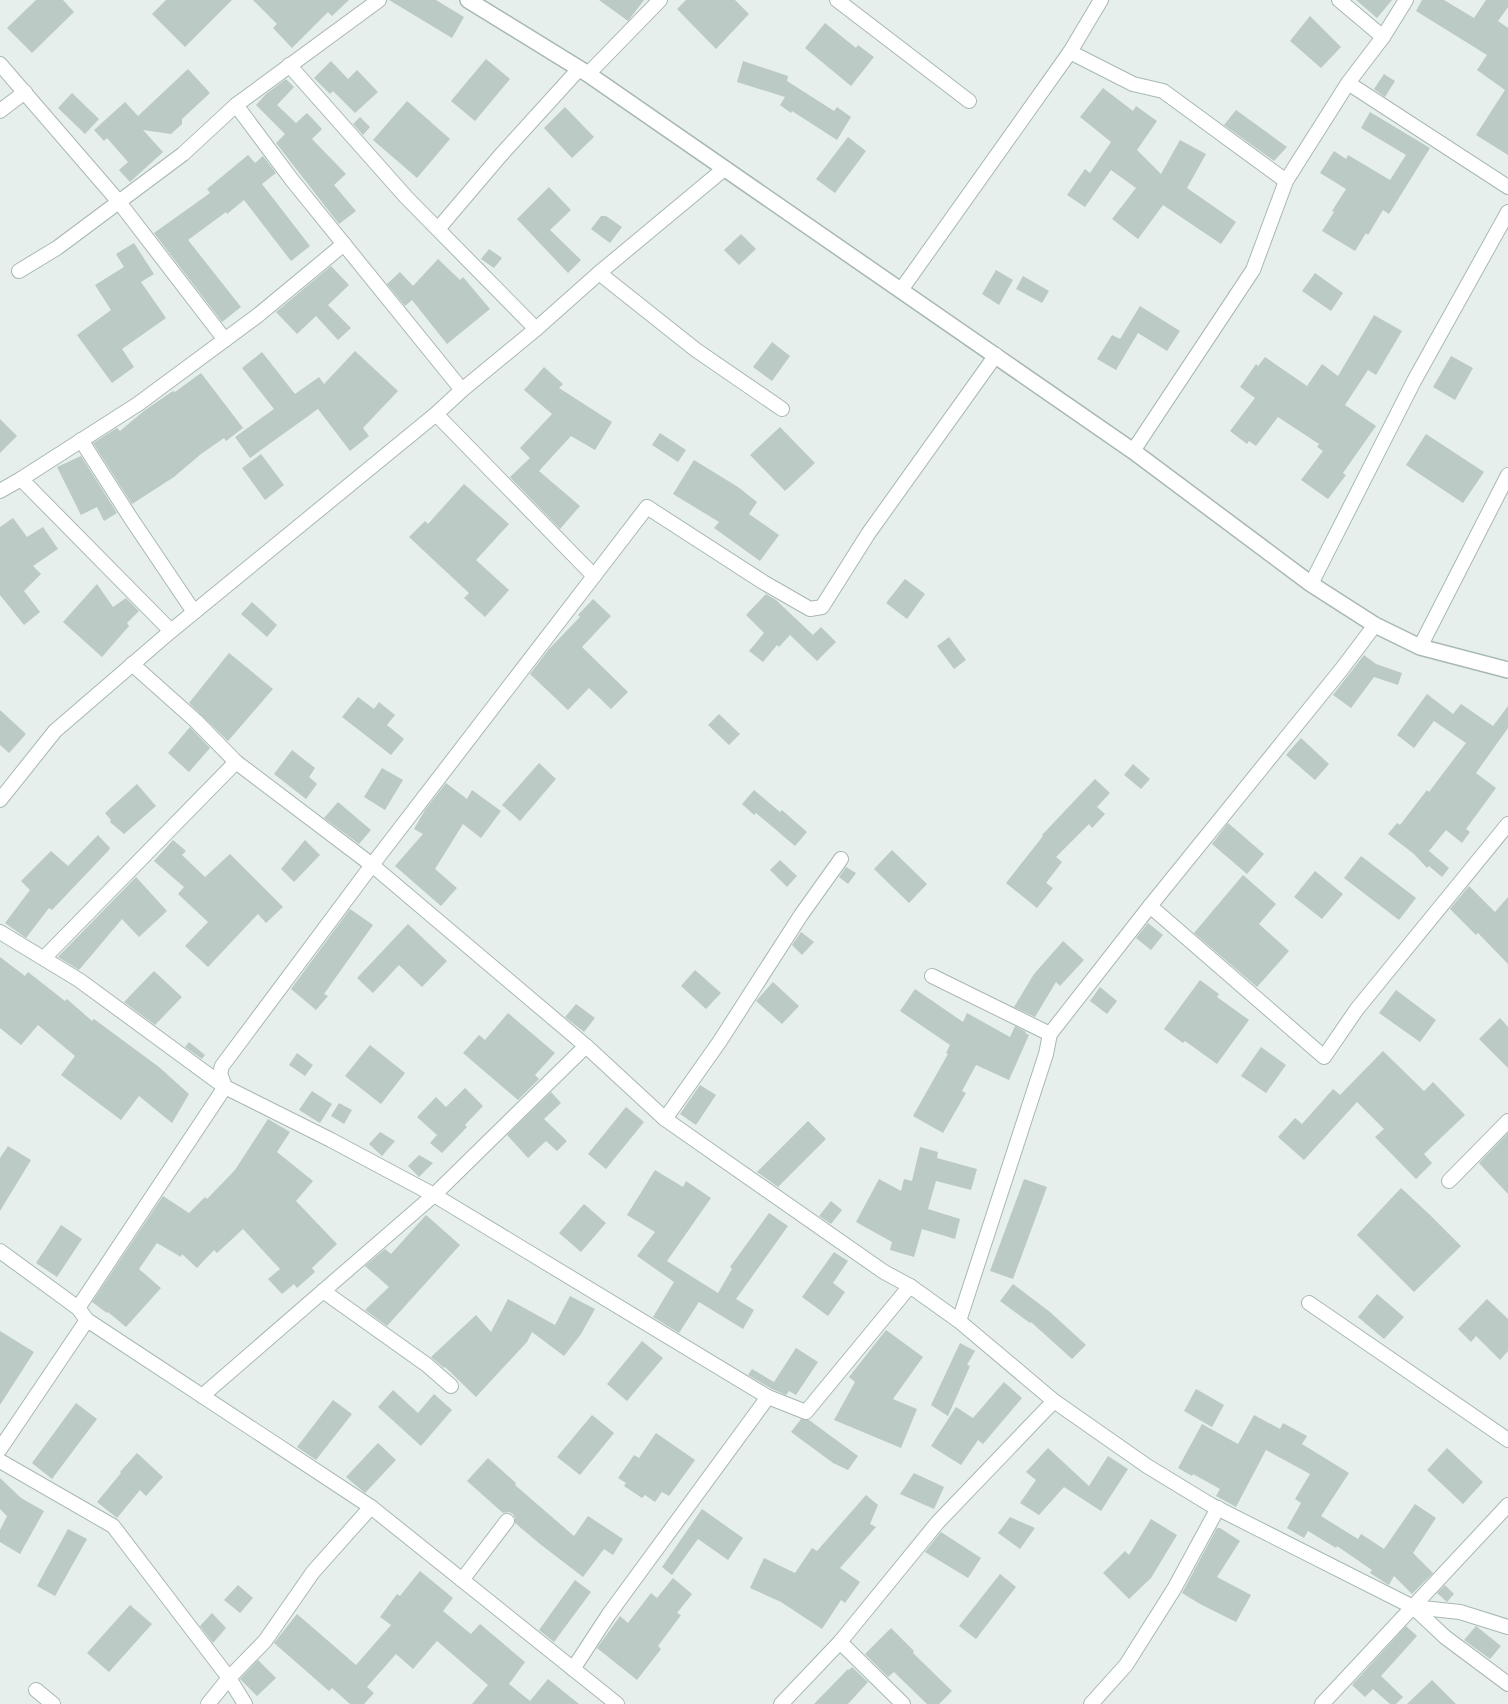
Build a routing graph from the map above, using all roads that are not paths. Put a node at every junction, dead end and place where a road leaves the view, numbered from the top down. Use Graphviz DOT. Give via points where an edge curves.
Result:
graph roads {
  1 [pos="378,0"];
  2 [pos="468,0"];
  3 [pos="660,0"];
  4 [pos="838,0"];
  5 [pos="1101,0"];
  6 [pos="1339,0"];
  7 [pos="1406,0"];
  8 [pos="1383,37"];
  9 [pos="1070,52"];
  10 [pos="0,64"];
  11 [pos="289,65"];
  12 [pos="583,71"];
  13 [pos="1348,83"];
  14 [pos="25,92"];
  15 [pos="969,101"];
  16 [pos="236,105"];
  17 [pos="0,111"];
  18 [pos="724,169"];
  19 [pos="1286,181"];
  20 [pos="1506,181"];
  21 [pos="119,202"];
  22 [pos="1508,212"];
  23 [pos="438,229"];
  24 [pos="344,244"];
  25 [pos="19,271"];
  26 [pos="599,273"];
  27 [pos="901,290"];
  28 [pos="536,329"];
  29 [pos="225,340"];
  30 [pos="996,355"];
  31 [pos="462,390"];
  32 [pos="782,409"];
  33 [pos="436,414"];
  34 [pos="81,440"];
  35 [pos="1133,451"];
  36 [pos="1508,475"];
  37 [pos="21,479"];
  38 [pos="0,491"];
  39 [pos="594,576"];
  40 [pos="1311,584"];
  41 [pos="194,612"];
  42 [pos="1375,625"];
  43 [pos="171,631"];
  44 [pos="1420,647"];
  45 [pos="132,664"];
  46 [pos="1508,670"];
  47 [pos="236,762"];
  48 [pos="0,800"];
  49 [pos="1508,824"];
  50 [pos="841,859"];
  51 [pos="372,865"];
  52 [pos="1150,906"];
  53 [pos="0,932"];
  54 [pos="44,958"];
  55 [pos="932,976"];
  56 [pos="1050,1034"];
  57 [pos="586,1046"];
  58 [pos="225,1087"];
  59 [pos="665,1119"];
  60 [pos="1508,1121"];
  61 [pos="1449,1181"];
  62 [pos="434,1195"];
  63 [pos="0,1251"];
  64 [pos="910,1286"];
  65 [pos="323,1291"];
  66 [pos="1309,1303"];
  67 [pos="78,1308"];
  68 [pos="87,1320"];
  69 [pos="959,1321"];
  70 [pos="451,1386"];
  71 [pos="202,1396"];
  72 [pos="768,1398"];
  73 [pos="1054,1401"];
  74 [pos="1508,1440"];
  75 [pos="0,1449"];
  76 [pos="0,1461"];
  77 [pos="1508,1506"];
  78 [pos="370,1507"];
  79 [pos="1218,1508"];
  80 [pos="507,1521"];
  81 [pos="462,1580"];
  82 [pos="1412,1608"];
  83 [pos="1508,1627"];
  84 [pos="840,1642"];
  85 [pos="573,1669"];
  86 [pos="229,1678"];
  87 [pos="1508,1684"];
  88 [pos="36,1690"];
  89 [pos="53,1704"];
  90 [pos="208,1704"];
  91 [pos="245,1704"];
  92 [pos="616,1704"];
  93 [pos="781,1704"];
  94 [pos="903,1704"];
  95 [pos="1091,1704"];
  96 [pos="1322,1704"];
  1 -- 11 [label="street"];
  2 -- 12 [label="street"];
  3 -- 12 [label="street"];
  4 -- 15 [label="street"];
  5 -- 9 [label="street"];
  6 -- 8 [label="street"];
  7 -- 8 [label="street"];
  8 -- 13 [label="street"];
  9 -- 19 [label="street" via="1133,84 1163,91"];
  9 -- 27 [label="street"];
  10 -- 14 [label="street"];
  11 -- 16 [label="street"];
  11 -- 23 [label="street"];
  12 -- 18 [label="street"];
  12 -- 23 [label="street" via="500,156"];
  13 -- 19 [label="street"];
  13 -- 20 [label="street"];
  14 -- 17 [label="street"];
  14 -- 21 [label="street"];
  16 -- 21 [label="street" via="183,154"];
  16 -- 24 [label="street"];
  18 -- 26 [label="street"];
  18 -- 27 [label="street"];
  19 -- 35 [label="street" via="1253,270"];
  21 -- 25 [label="street" via="57,248"];
  21 -- 29 [label="street"];
  22 -- 40 [label="street" via="1414,381"];
  23 -- 28 [label="street"];
  24 -- 29 [label="street"];
  24 -- 31 [label="street"];
  26 -- 28 [label="street"];
  26 -- 32 [label="street" via="696,350"];
  27 -- 30 [label="street"];
  28 -- 31 [label="street"];
  29 -- 34 [label="street" via="138,404"];
  30 -- 35 [label="street"];
  30 -- 39 [label="street" via="868,534 822,607 810,609 647,507"];
  31 -- 33 [label="street"];
  33 -- 39 [label="street"];
  33 -- 41 [label="street"];
  34 -- 37 [label="street"];
  34 -- 41 [label="street"];
  35 -- 40 [label="street"];
  36 -- 44 [label="street"];
  37 -- 38 [label="street"];
  37 -- 43 [label="street"];
  39 -- 51 [label="street"];
  40 -- 42 [label="street"];
  41 -- 43 [label="street"];
  42 -- 44 [label="street"];
  42 -- 52 [label="street"];
  43 -- 45 [label="street"];
  44 -- 46 [label="street"];
  45 -- 47 [label="street"];
  45 -- 48 [label="street" via="55,731"];
  47 -- 51 [label="street"];
  47 -- 54 [label="street"];
  49 -- 52 [label="street" via="1357,1009 1324,1057"];
  50 -- 59 [label="street"];
  51 -- 57 [label="street"];
  51 -- 58 [label="street" via="222,1066 220,1073"];
  52 -- 56 [label="street"];
  53 -- 54 [label="street"];
  54 -- 58 [label="street"];
  55 -- 56 [label="street"];
  56 -- 69 [label="street"];
  57 -- 59 [label="street"];
  57 -- 62 [label="street"];
  58 -- 62 [label="street"];
  58 -- 67 [label="street"];
  59 -- 64 [label="street" via="884,1272"];
  60 -- 61 [label="street"];
  62 -- 65 [label="street"];
  62 -- 72 [label="street"];
  63 -- 67 [label="street"];
  64 -- 69 [label="street"];
  64 -- 72 [label="street" via="806,1412"];
  65 -- 70 [label="street" via="427,1365"];
  65 -- 71 [label="street"];
  66 -- 74 [label="street"];
  67 -- 68 [label="street"];
  68 -- 71 [label="street"];
  68 -- 75 [label="street"];
  69 -- 73 [label="street"];
  71 -- 78 [label="street"];
  72 -- 85 [label="street" via="609,1614"];
  73 -- 79 [label="street" via="1147,1466"];
  73 -- 84 [label="street" via="938,1522"];
  76 -- 86 [label="street" via="113,1526"];
  77 -- 82 [label="street"];
  78 -- 81 [label="street"];
  78 -- 86 [label="street" via="313,1572 265,1641"];
  79 -- 82 [label="street"];
  79 -- 95 [label="street" via="1174,1589 1126,1665"];
  80 -- 81 [label="street"];
  81 -- 85 [label="street"];
  82 -- 83 [label="street" via="1460,1612"];
  82 -- 87 [label="street"];
  82 -- 96 [label="street"];
  84 -- 93 [label="street"];
  84 -- 94 [label="street"];
  85 -- 92 [label="street"];
  86 -- 90 [label="street"];
  86 -- 91 [label="street"];
  88 -- 89 [label="street"];
}
